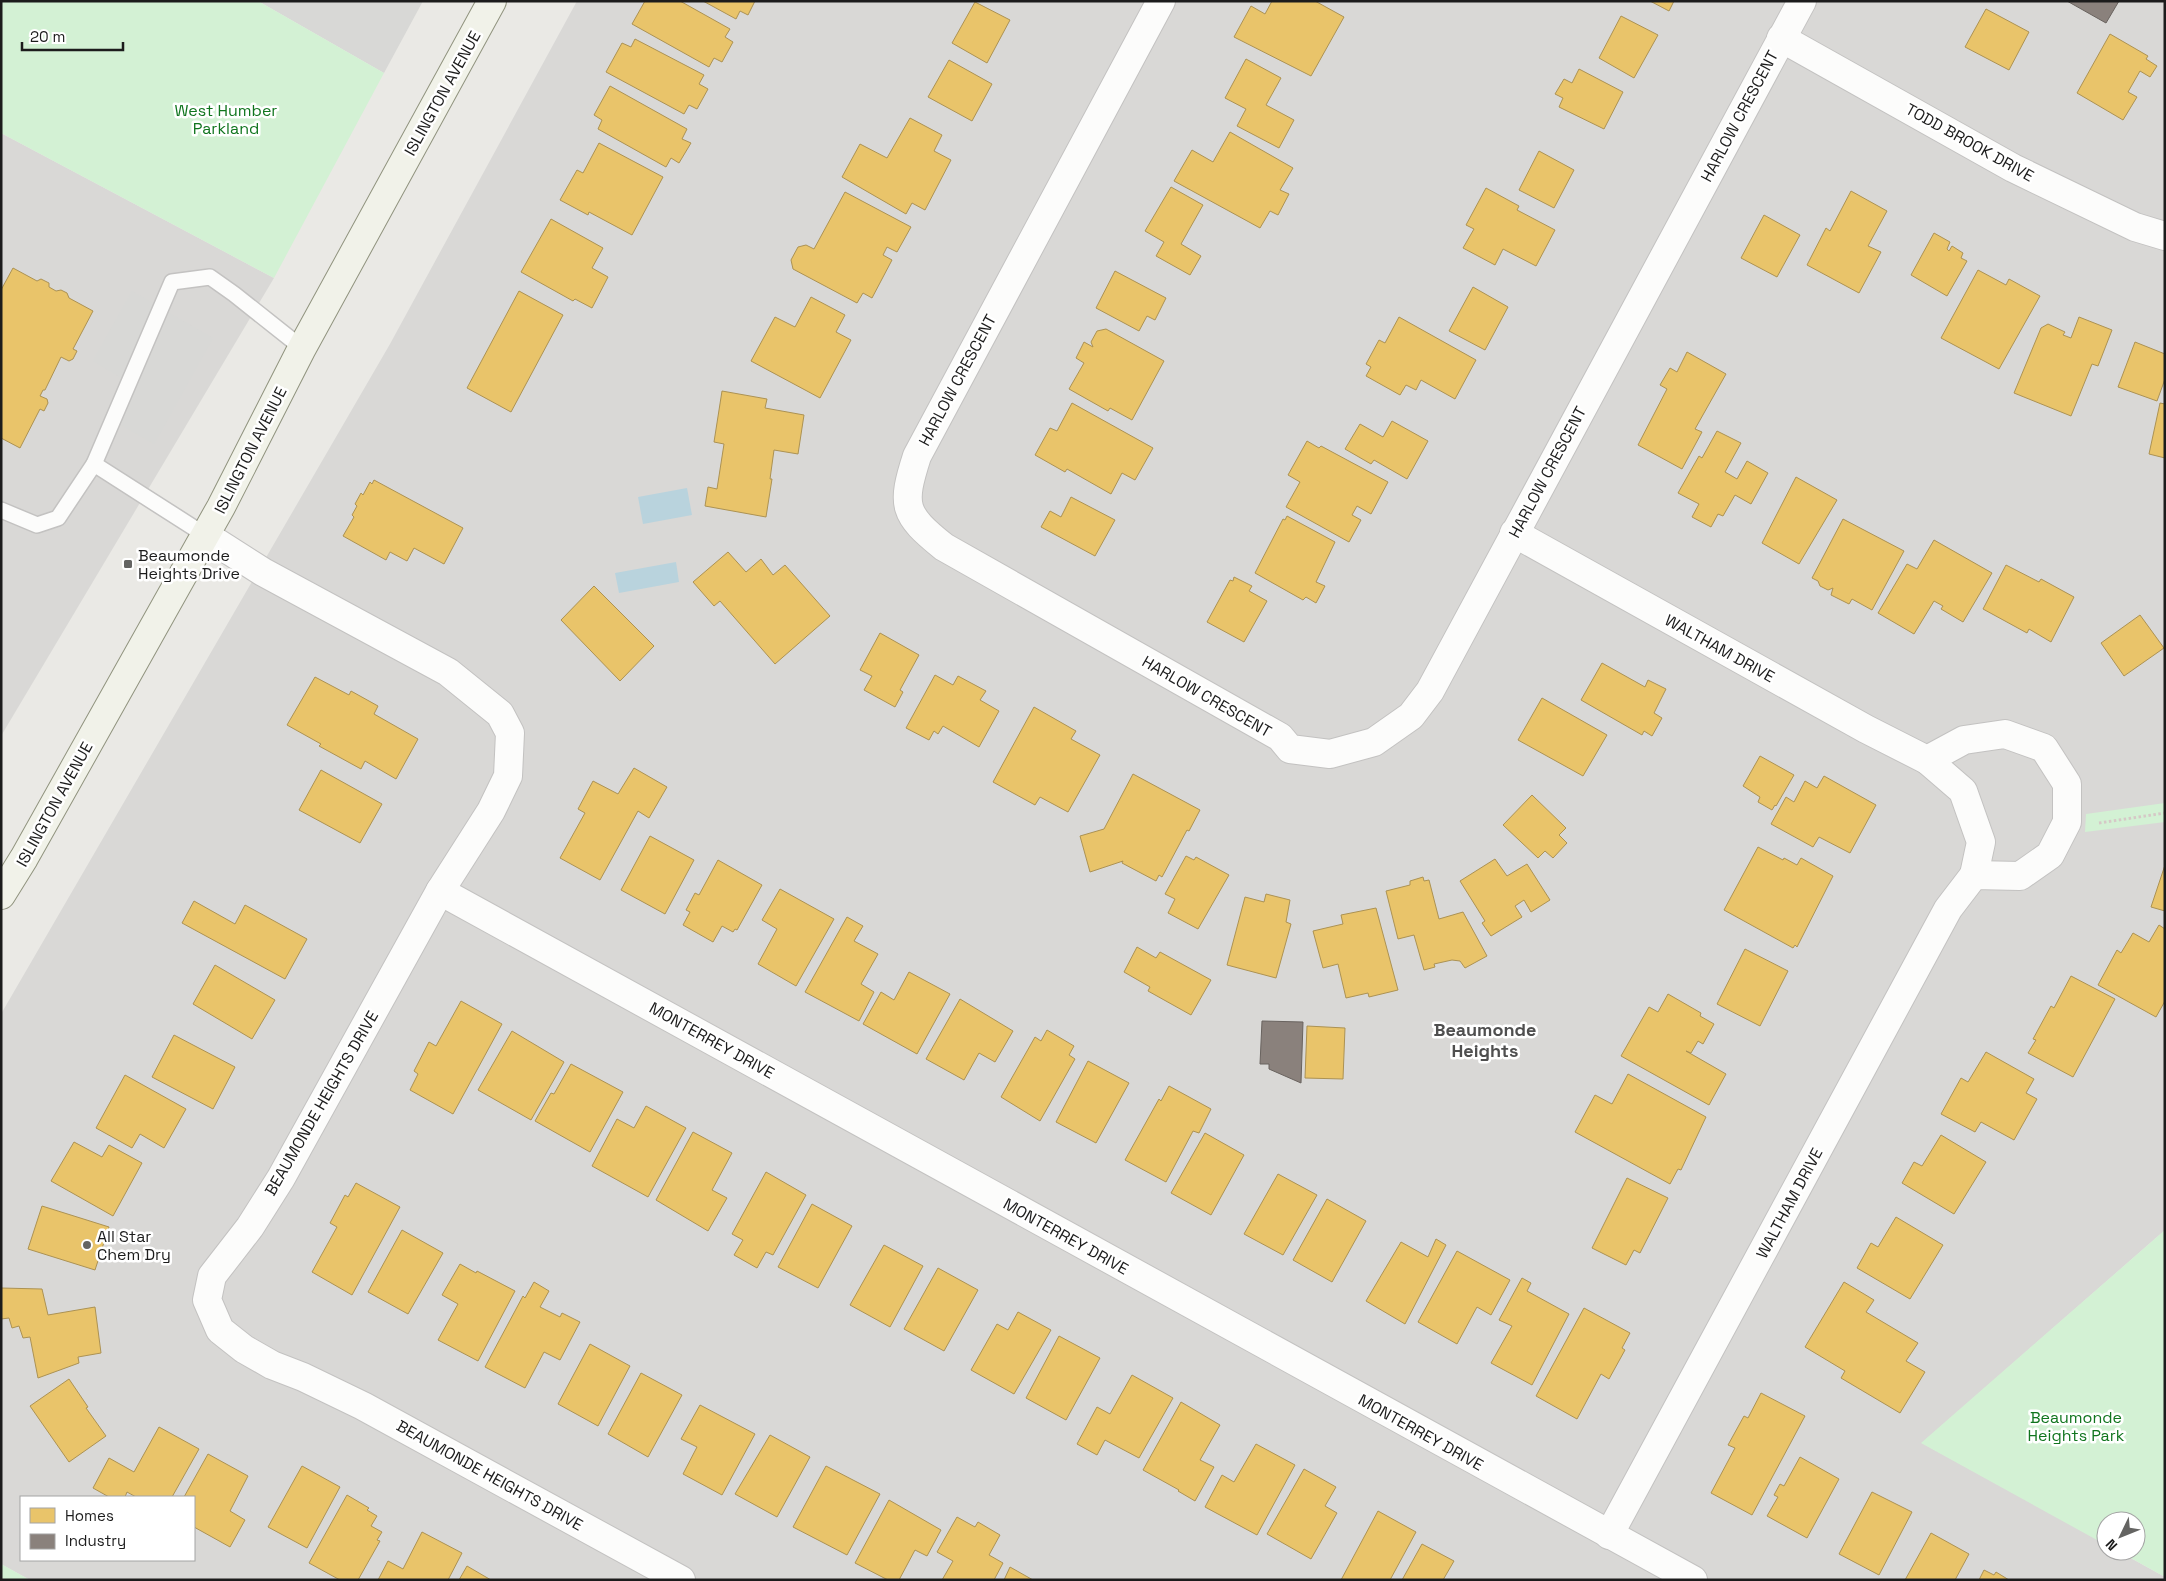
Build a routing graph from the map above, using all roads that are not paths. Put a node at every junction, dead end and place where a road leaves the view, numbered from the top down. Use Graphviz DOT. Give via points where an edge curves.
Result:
graph roads {
  1 [pos="492,1"];
  2 [pos="1161,1"];
  3 [pos="1802,1"];
  4 [pos="1781,38"];
  5 [pos="2165,236"];
  6 [pos="302,348"];
  7 [pos="94,464"];
  8 [pos="1,510"];
  9 [pos="1514,533"];
  10 [pos="205,535"];
  11 [pos="1927,760"];
  12 [pos="1974,875"];
  13 [pos="440,892"];
  14 [pos="1,895"];
  15 [pos="1609,1536"];
  16 [pos="681,1580"];
  17 [pos="1692,1580"];
  1 -- 6 [label="main road, ISLINGTON AVENUE"];
  2 -- 9 [label="street, HARLOW CRESCENT" via="917,456 908,484 907,505 920,527 944,547 1280,737 1290,748 1330,754 1374,742 1411,716 1430,691"];
  3 -- 4 [label="street, HARLOW CRESCENT"];
  4 -- 5 [label="street, TODD BROOK DRIVE" via="2013,168 2135,227"];
  4 -- 9 [label="street, HARLOW CRESCENT"];
  6 -- 7 [label="lane" via="210,277 172,282"];
  6 -- 10 [label="main road, ISLINGTON AVENUE"];
  7 -- 8 [label="lane" via="58,518 37,525"];
  7 -- 10 [label="lane"];
  9 -- 11 [label="street, WALTHAM DRIVE"];
  10 -- 13 [label="street, BEAUMONDE HEIGHTS DRIVE" via="263,572 448,672 500,714 510,733 508,776 492,811"];
  10 -- 14 [label="main road, ISLINGTON AVENUE"];
  11 -- 12 [label="street, WALTHAM DRIVE" via="1963,791 1980,842"];
  11 -- 12 [label="street" via="1964,740 2005,734 2044,748 2067,784 2067,822 2050,855 2020,876"];
  12 -- 15 [label="street, WALTHAM DRIVE" via="1948,909"];
  13 -- 15 [label="street, MONTERREY DRIVE"];
  13 -- 16 [label="street, BEAUMONDE HEIGHTS DRIVE" via="281,1178 250,1227 212,1276 207,1300 220,1330 244,1349 363,1406"];
  15 -- 17 [label="street, MONTERREY DRIVE"];
}
